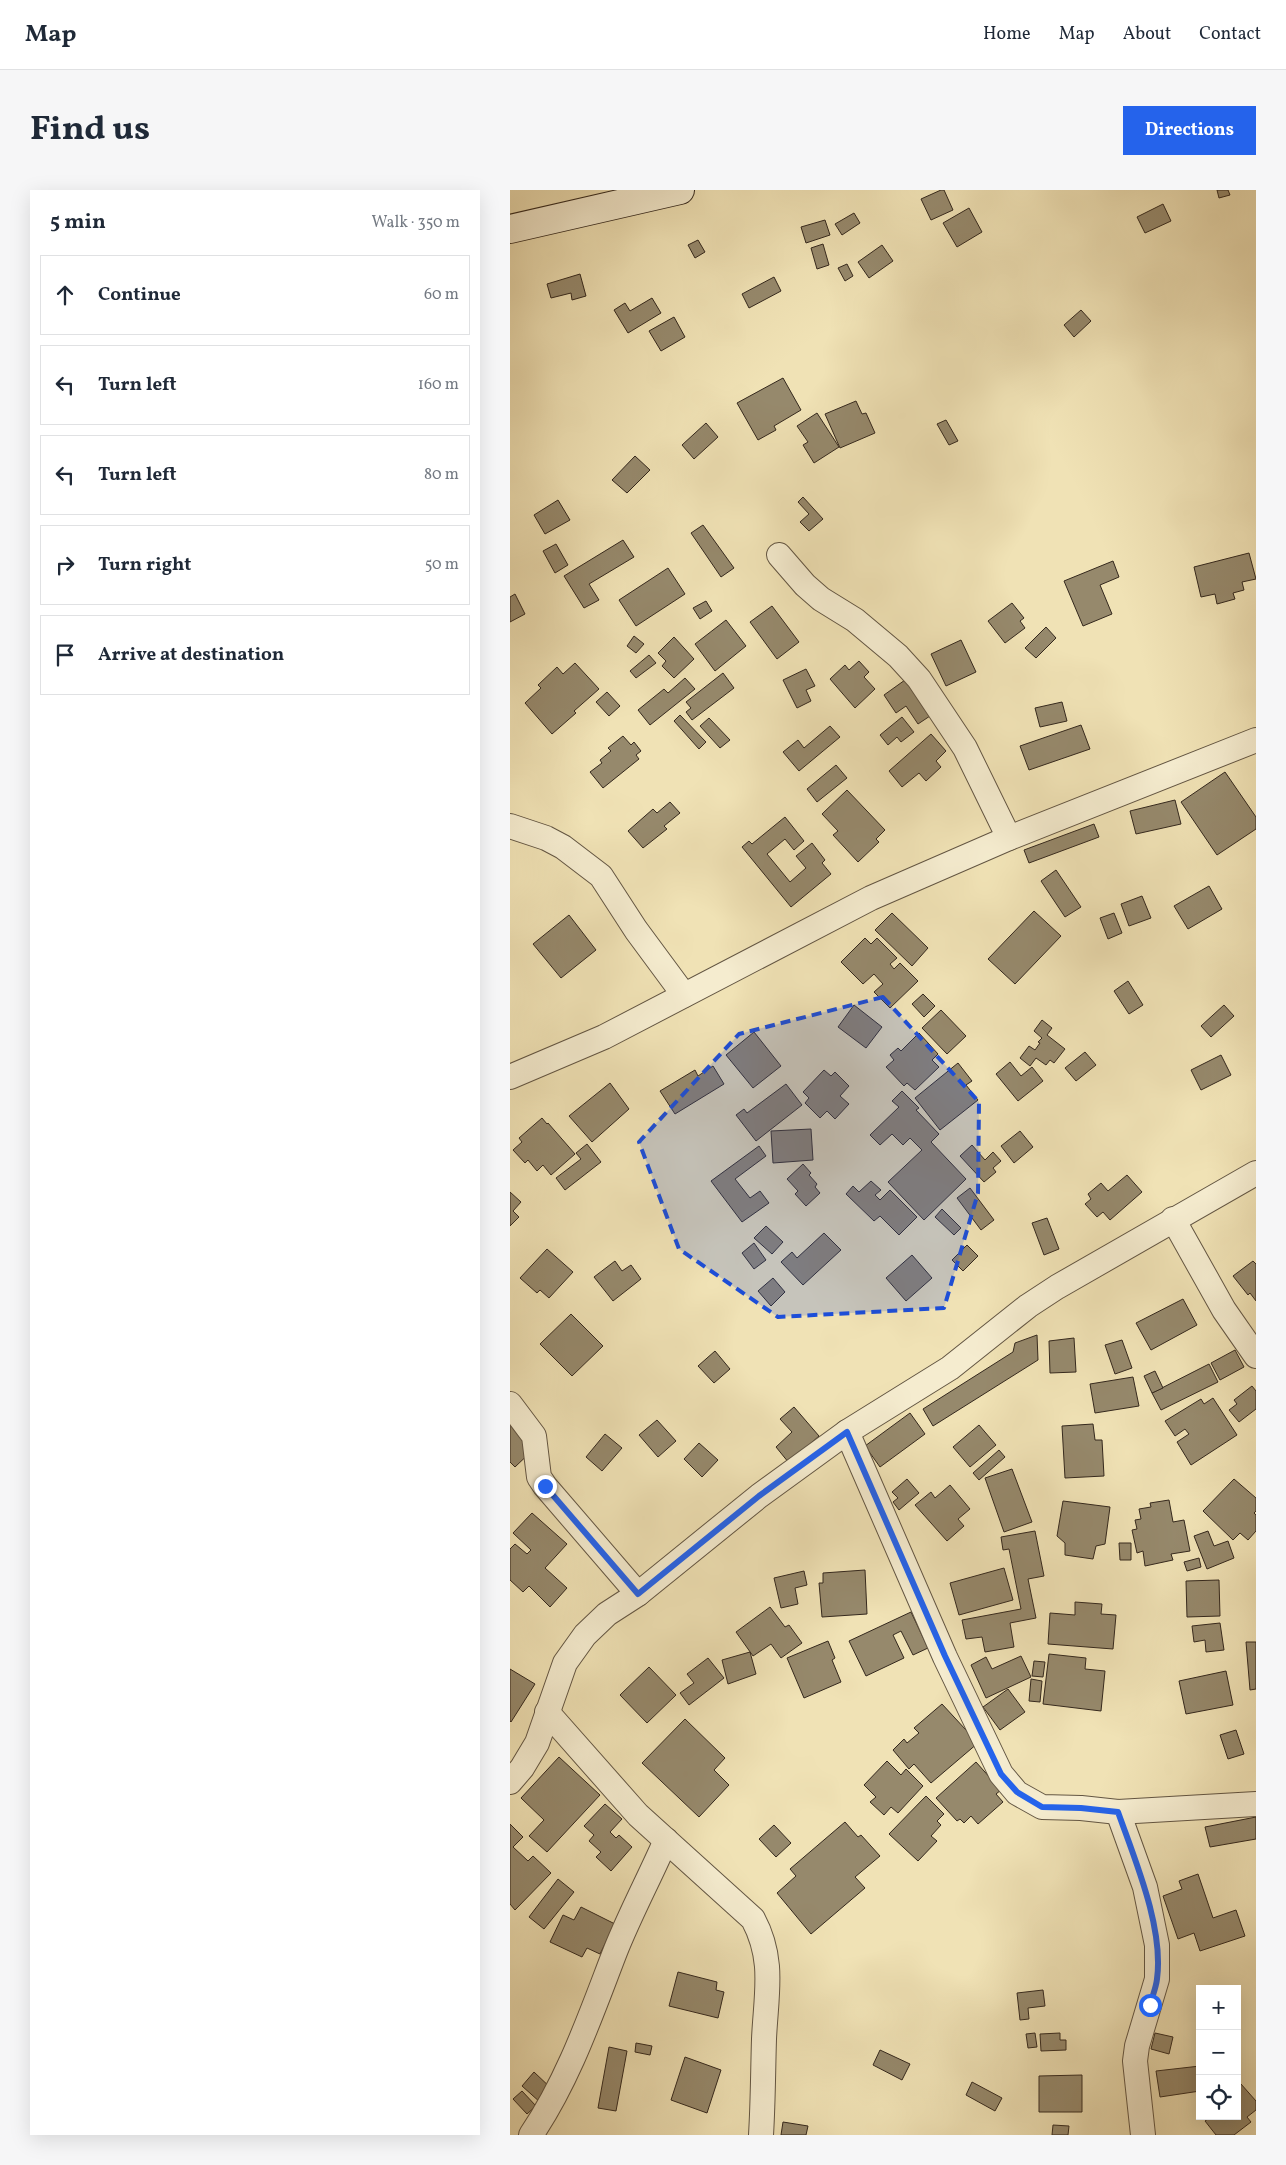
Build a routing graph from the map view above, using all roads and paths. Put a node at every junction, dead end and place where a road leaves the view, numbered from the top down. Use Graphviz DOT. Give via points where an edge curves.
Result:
graph roads {
  1 [pos="680,190"];
  2 [pos="510,229"];
  3 [pos="779,555"];
  4 [pos="1256,740"];
  5 [pos="510,826"];
  6 [pos="1009,838"];
  7 [pos="684,995"];
  8 [pos="510,1077"];
  9 [pos="1256,1173"];
  10 [pos="1174,1219"];
  11 [pos="1256,1356"];
  12 [pos="510,1404"];
  13 [pos="847,1432"];
  14 [pos="638,1594"];
  15 [pos="547,1712"];
  16 [pos="510,1782"];
  17 [pos="1256,1804"];
  18 [pos="1118,1812"];
  19 [pos="666,1840"];
  20 [pos="531,2135"];
  21 [pos="762,2135"];
  22 [pos="1143,2135"];
  1 -- 2 [label="main road"];
  3 -- 6 [label="street" via="805,586 862,626 898,656 919,679 965,748"];
  4 -- 6 [label="street"];
  5 -- 7 [label="street" via="563,847 601,876"];
  6 -- 7 [label="street" via="870,898"];
  7 -- 8 [label="street" via="604,1037"];
  9 -- 10 [label="street"];
  10 -- 11 [label="street" via="1224,1310"];
  10 -- 13 [label="street" via="1035,1301 950,1368"];
  12 -- 14 [label="street" via="534,1436 538,1472 545,1486"];
  13 -- 14 [label="street" via="759,1496"];
  13 -- 18 [label="street" via="945,1656 1001,1774 1017,1792 1042,1807"];
  14 -- 15 [label="street" via="607,1614 585,1636 565,1663"];
  15 -- 16 [label="street" via="537,1743"];
  15 -- 19 [label="street" via="638,1815"];
  17 -- 18 [label="street"];
  18 -- 22 [label="street" via="1145,1887 1157,1945 1157,1979 1135,2061"];
  19 -- 20 [label="street" via="616,1950 592,2016 556,2092"];
  19 -- 21 [label="street" via="752,1918 762,1936 768,1969"];
}
